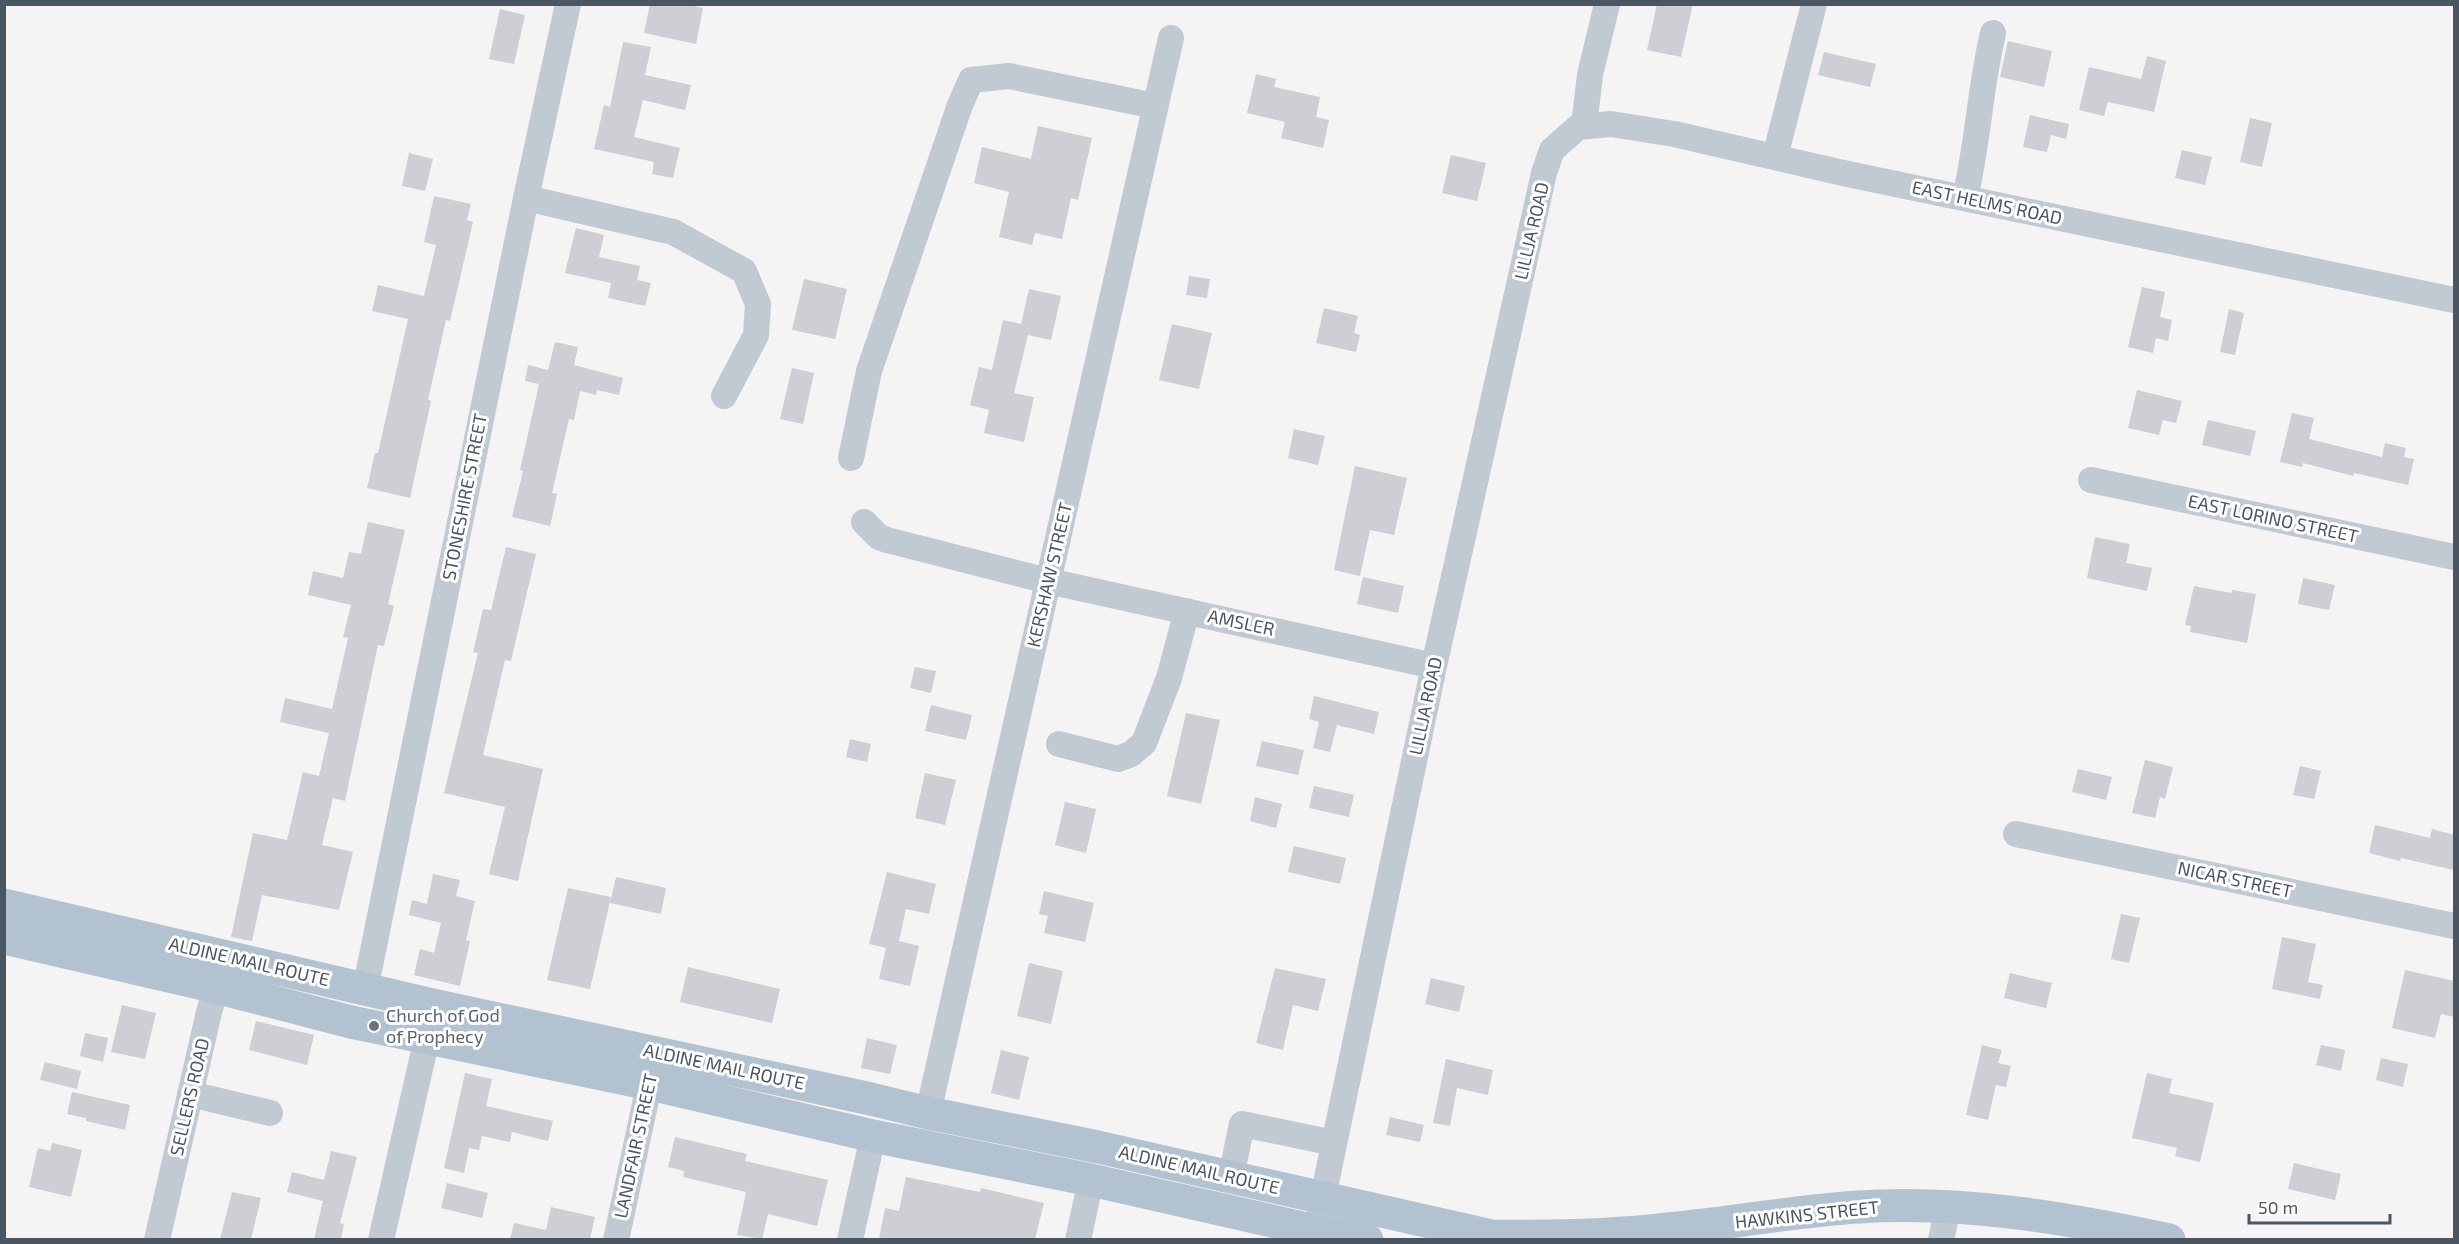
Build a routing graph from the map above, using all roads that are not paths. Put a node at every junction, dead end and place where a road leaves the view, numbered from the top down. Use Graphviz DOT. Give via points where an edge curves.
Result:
graph roads {
  1 [pos="568,4"];
  2 [pos="1607,4"];
  3 [pos="1814,4"];
  4 [pos="1993,33"];
  5 [pos="1171,38"];
  6 [pos="1155,106"];
  7 [pos="1584,126"];
  8 [pos="1775,157"];
  9 [pos="526,198"];
  10 [pos="1965,198"];
  11 [pos="2454,300"];
  12 [pos="724,396"];
  13 [pos="851,458"];
  14 [pos="2091,480"];
  15 [pos="864,522"];
  16 [pos="2454,557"];
  17 [pos="1048,581"];
  18 [pos="1187,611"];
  19 [pos="1434,666"];
  20 [pos="1059,744"];
  21 [pos="2016,834"];
  22 [pos="4,904"];
  23 [pos="2454,926"];
  24 [pos="4,938"];
  25 [pos="225,956"];
  26 [pos="216,987"];
  27 [pos="365,990"];
  28 [pos="426,1038"];
  29 [pos="655,1052"];
  30 [pos="650,1084"];
  31 [pos="190,1094"];
  32 [pos="270,1113"];
  33 [pos="928,1113"];
  34 [pos="873,1136"];
  35 [pos="1334,1143"];
  36 [pos="1231,1177"];
  37 [pos="1091,1180"];
  38 [pos="1323,1198"];
  39 [pos="1948,1207"];
  40 [pos="1444,1225"];
  41 [pos="1315,1235"];
  42 [pos="157,1239"];
  43 [pos="381,1239"];
  44 [pos="615,1239"];
  45 [pos="850,1239"];
  46 [pos="1078,1239"];
  47 [pos="1367,1239"];
  48 [pos="1941,1239"];
  49 [pos="2169,1239"];
  1 -- 9 [label="street, STONESHIRE STREET"];
  2 -- 7 [label="street" via="1590,75"];
  3 -- 8 [label="street"];
  4 -- 10 [label="street"];
  5 -- 6 [label="street, KERSHAW STREET"];
  6 -- 13 [label="street" via="1009,76 971,80 869,371"];
  6 -- 17 [label="street, KERSHAW STREET"];
  7 -- 8 [label="street, EAST HELMS ROAD" via="1611,124"];
  7 -- 19 [label="street, LILLJA ROAD" via="1552,150 1544,173"];
  8 -- 10 [label="street, EAST HELMS ROAD"];
  9 -- 12 [label="street" via="673,232 744,271 758,304 756,335"];
  9 -- 27 [label="street, STONESHIRE STREET"];
  10 -- 11 [label="street, EAST HELMS ROAD"];
  14 -- 16 [label="street, EAST LORINO STREET"];
  15 -- 17 [label="street, AMSLER" via="887,540"];
  17 -- 18 [label="street, AMSLER"];
  17 -- 33 [label="street, KERSHAW STREET"];
  18 -- 19 [label="street, AMSLER"];
  18 -- 20 [label="street" via="1169,678 1144,743 1118,759"];
  19 -- 35 [label="street, LILLJA ROAD"];
  21 -- 23 [label="street, NICAR STREET"];
  22 -- 25 [label="main road, ALDINE MAIL ROUTE"];
  24 -- 26 [label="main road, ALDINE MAIL ROUTE"];
  25 -- 26 [label="street, SELLERS ROAD"];
  25 -- 27 [label="main road, ALDINE MAIL ROUTE"];
  26 -- 28 [label="main road, ALDINE MAIL ROUTE"];
  26 -- 31 [label="street, SELLERS ROAD"];
  27 -- 29 [label="main road, ALDINE MAIL ROUTE"];
  28 -- 30 [label="main road, ALDINE MAIL ROUTE"];
  28 -- 43 [label="street"];
  29 -- 30 [label="street, LANDFAIR STREET"];
  29 -- 33 [label="main road, ALDINE MAIL ROUTE"];
  30 -- 34 [label="main road, ALDINE MAIL ROUTE"];
  30 -- 44 [label="street, LANDFAIR STREET"];
  31 -- 32 [label="street"];
  31 -- 42 [label="street, SELLERS ROAD"];
  33 -- 36 [label="main road, ALDINE MAIL ROUTE"];
  34 -- 37 [label="main road, ALDINE MAIL ROUTE"];
  34 -- 45 [label="street"];
  35 -- 36 [label="street" via="1242,1124"];
  35 -- 38 [label="street, LILLJA ROAD"];
  36 -- 38 [label="main road, ALDINE MAIL ROUTE"];
  37 -- 41 [label="main road, ALDINE MAIL ROUTE"];
  37 -- 46 [label="street"];
  38 -- 40 [label="main road, ALDINE MAIL ROUTE"];
  38 -- 41 [label="street, LILLJA ROAD"];
  39 -- 40 [label="main road, HAWKINS STREET" via="1858,1207 1666,1230 1558,1237 1491,1236"];
  39 -- 48 [label="street"];
  39 -- 49 [label="main road, HAWKINS STREET" via="2043,1216"];
  41 -- 47 [label="main road, ALDINE MAIL ROUTE"];
}
